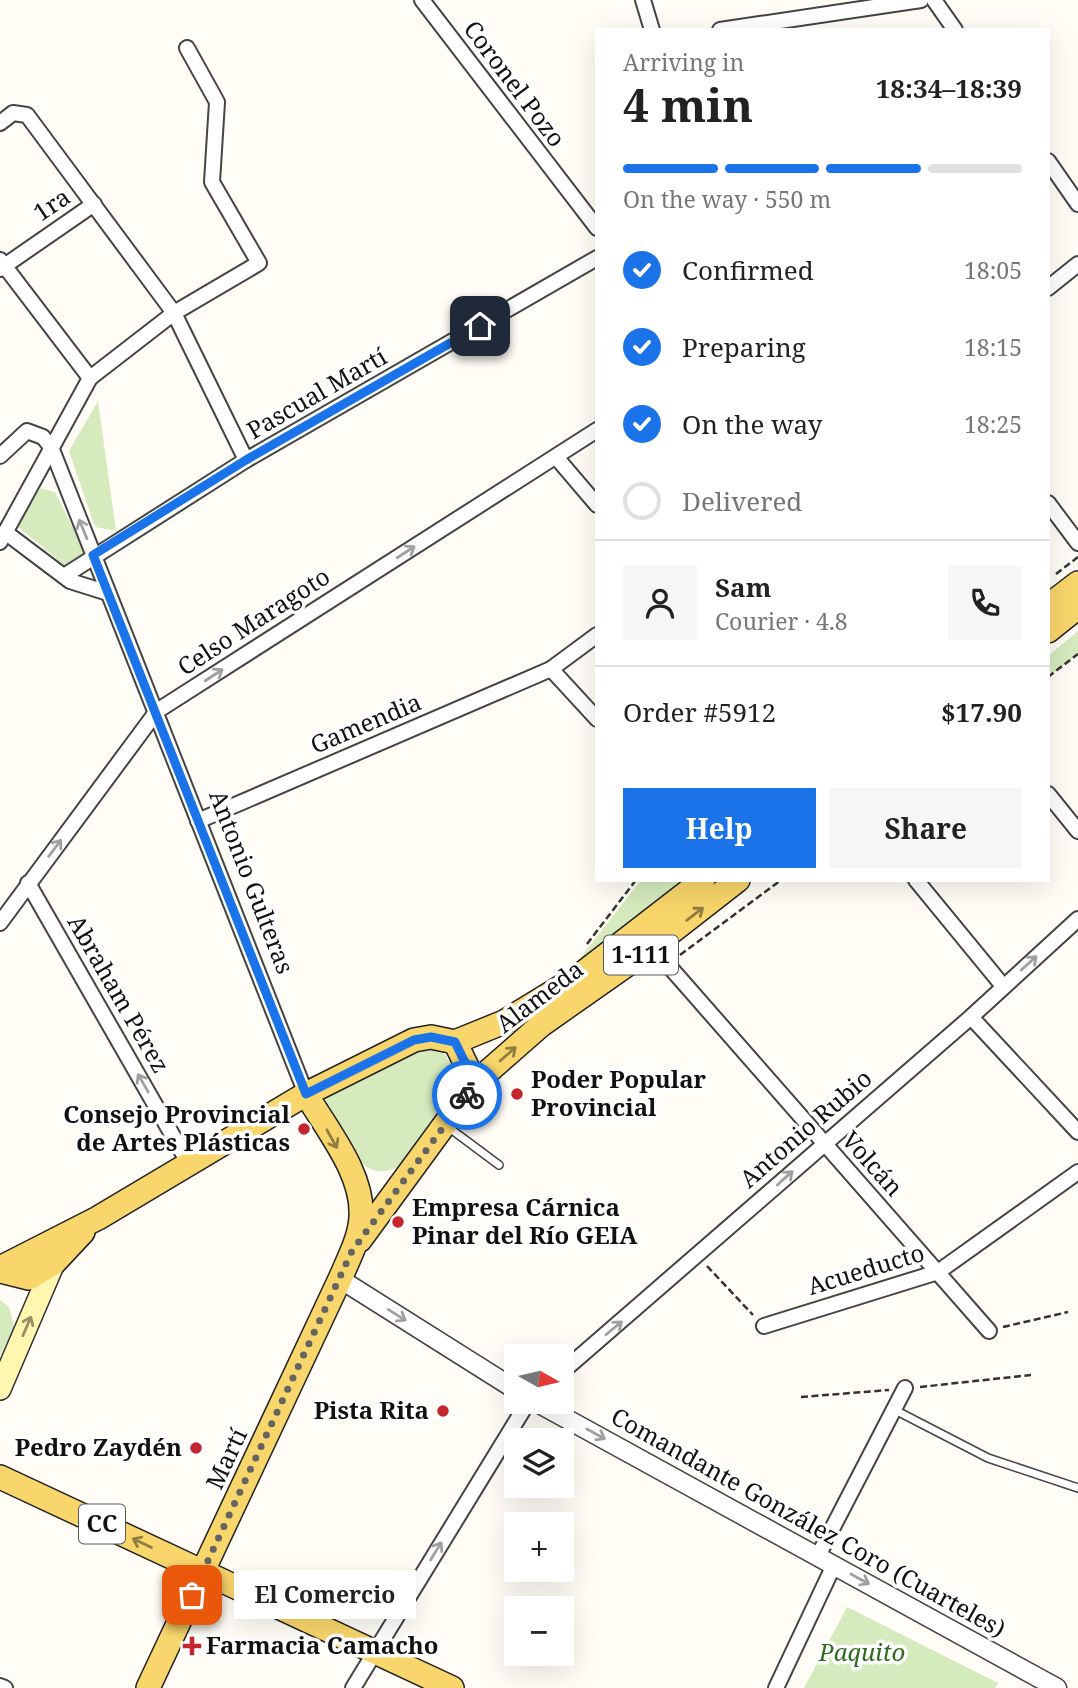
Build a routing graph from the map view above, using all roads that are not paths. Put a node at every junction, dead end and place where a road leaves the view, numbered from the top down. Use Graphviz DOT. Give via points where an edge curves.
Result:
graph roads {
  1 [pos="422,0"];
  2 [pos="643,0"];
  3 [pos="920,0"];
  4 [pos="934,0"];
  5 [pos="651,28"];
  6 [pos="733,28"];
  7 [pos="954,28"];
  8 [pos="187,48"];
  9 [pos="0,123"];
  10 [pos="1050,164"];
  11 [pos="94,204"];
  12 [pos="1078,204"];
  13 [pos="595,225"];
  14 [pos="595,259"];
  15 [pos="2,264"];
  16 [pos="1078,264"];
  17 [pos="1050,286"];
  18 [pos="174,313"];
  19 [pos="90,378"];
  20 [pos="595,430"];
  21 [pos="47,442"];
  22 [pos="0,456"];
  23 [pos="556,457"];
  24 [pos="246,460"];
  25 [pos="595,503"];
  26 [pos="1050,506"];
  27 [pos="3,537"];
  28 [pos="1078,543"];
  29 [pos="93,555"];
  30 [pos="64,576"];
  31 [pos="1078,583"];
  32 [pos="108,593"];
  33 [pos="1050,604"];
  34 [pos="1078,607"];
  35 [pos="1050,629"];
  36 [pos="595,636"];
  37 [pos="551,669"];
  38 [pos="157,711"];
  39 [pos="595,717"];
  40 [pos="1050,796"];
  41 [pos="198,821"];
  42 [pos="1078,831"];
  43 [pos="702,882"];
  44 [pos="736,882"];
  45 [pos="918,882"];
  46 [pos="28,883"];
  47 [pos="1078,919"];
  48 [pos="0,923"];
  49 [pos="653,948"];
  50 [pos="1003,986"];
  51 [pos="971,1017"];
  52 [pos="455,1042"];
  53 [pos="475,1083"];
  54 [pos="306,1094"];
  55 [pos="444,1124"];
  56 [pos="1078,1132"];
  57 [pos="823,1143"];
  58 [pos="190,1164"];
  59 [pos="499,1165"];
  60 [pos="1078,1172"];
  61 [pos="358,1184"];
  62 [pos="399,1185"];
  63 [pos="98,1217"];
  64 [pos="352,1251"];
  65 [pos="54,1263"];
  66 [pos="0,1269"];
  67 [pos="938,1272"];
  68 [pos="340,1279"];
  69 [pos="764,1326"];
  70 [pos="989,1331"];
  71 [pos="574,1362"];
  72 [pos="504,1382"];
  73 [pos="905,1388"];
  74 [pos="0,1389"];
  75 [pos="892,1409"];
  76 [pos="521,1414"];
  77 [pos="558,1414"];
  78 [pos="0,1477"];
  79 [pos="1078,1488"];
  80 [pos="818,1556"];
  81 [pos="834,1564"];
  82 [pos="204,1572"];
  83 [pos="375,1651"];
  84 [pos="0,1686"];
  85 [pos="5,1688"];
  86 [pos="148,1688"];
  87 [pos="353,1688"];
  88 [pos="452,1688"];
  89 [pos="775,1688"];
  90 [pos="1057,1688"];
  1 -- 13 [label="street, Coronel Pozo"];
  2 -- 5 [label="street"];
  3 -- 6 [label="street"];
  4 -- 7 [label="street"];
  8 -- 18 [label="street" via="217,102 212,182 258,263"];
  9 -- 11 [label="street" via="13,113 27,115"];
  10 -- 12 [label="street"];
  11 -- 15 [label="street, 1ra"];
  11 -- 18 [label="street"];
  14 -- 24 [label="street, Pascual Martí"];
  15 -- 19 [label="street"];
  16 -- 17 [label="street"];
  18 -- 19 [label="street"];
  18 -- 24 [label="street"];
  19 -- 21 [label="street"];
  20 -- 23 [label="street, Celso Maragoto"];
  21 -- 22 [label="street" via="27,431"];
  21 -- 27 [label="street"];
  29 -- 21 [label="street, Antonio Gulteras, one-way"];
  23 -- 25 [label="street"];
  38 -- 23 [label="street, Celso Maragoto, one-way"];
  24 -- 29 [label="street, Pascual Martí"];
  26 -- 28 [label="street"];
  27 -- 30 [label="street"];
  29 -- 30 [label="street, Pascual Martí"];
  29 -- 32 [label="street, Antonio Gulteras"];
  30 -- 32 [label="street"];
  31 -- 33 [label="main road"];
  32 -- 38 [label="street, Antonio Gulteras"];
  34 -- 35 [label="main road"];
  36 -- 37 [label="street, Gamendia"];
  37 -- 39 [label="street"];
  37 -- 41 [label="street, Gamendia"];
  38 -- 41 [label="street, Antonio Gulteras"];
  46 -- 38 [label="street, Celso Maragoto, one-way"];
  40 -- 42 [label="street"];
  41 -- 54 [label="street, Antonio Gulteras"];
  43 -- 49 [label="main road, Alameda / 1-111"];
  49 -- 44 [label="main road, Alameda / 1-111, one-way"];
  45 -- 50 [label="street"];
  46 -- 48 [label="street, Celso Maragoto"];
  58 -- 46 [label="street, Abraham Pérez, one-way"];
  50 -- 47 [label="street, Antonio Rubio, one-way"];
  49 -- 52 [label="main road, Alameda / 1-111"];
  53 -- 49 [label="main road, Alameda / 1-111, one-way" via="541,1026"];
  49 -- 57 [label="street, Volcán"];
  50 -- 51 [label="street, Antonio Rubio"];
  51 -- 56 [label="street"];
  51 -- 57 [label="street, Antonio Rubio"];
  52 -- 53 [label="main road"];
  52 -- 54 [label="main road, Alameda / 1-111" via="431,1037 414,1040"];
  53 -- 55 [label="main road, Alameda / 1-111"];
  54 -- 58 [label="main road, Alameda"];
  54 -- 61 [label="main road, Antonio Gulteras / 1-111, one-way"];
  55 -- 59 [label="lane"];
  55 -- 62 [label="main road, Alameda / 1-111"];
  57 -- 67 [label="street, Volcán"];
  71 -- 57 [label="street, Antonio Rubio, one-way"];
  58 -- 63 [label="main road, Alameda"];
  60 -- 67 [label="street, Acueducto"];
  61 -- 62 [label="main road" via="376,1191"];
  61 -- 64 [label="main road, Antonio Gulteras / 1-111" via="361,1219"];
  62 -- 64 [label="main road, Alameda / 1-111"];
  63 -- 65 [label="main road"];
  63 -- 66 [label="main road"];
  64 -- 68 [label="main road, Martí / 1-111"];
  65 -- 66 [label="main road" via="29,1278"];
  74 -- 65 [label="main road, one-way"];
  67 -- 69 [label="street, Acueducto"];
  67 -- 70 [label="street, Volcán"];
  68 -- 72 [label="street, one-way"];
  68 -- 82 [label="main road, Martí / 1-111"];
  73 -- 75 [label="street"];
  75 -- 79 [label="lane" via="988,1458"];
  75 -- 80 [label="street"];
  83 -- 76 [label="street, one-way"];
  77 -- 80 [label="street, Comandante González Coro (Cuarteles), one-way"];
  82 -- 78 [label="main road, CC, one-way"];
  80 -- 81 [label="street, Comandante González Coro (Cuarteles)"];
  81 -- 89 [label="street"];
  81 -- 90 [label="street, Comandante González Coro (Cuarteles), one-way"];
  82 -- 83 [label="main road, CC"];
  82 -- 86 [label="main road, Martí"];
  83 -- 87 [label="street"];
  83 -- 88 [label="main road, CC"];
  84 -- 85 [label="street"];
}
